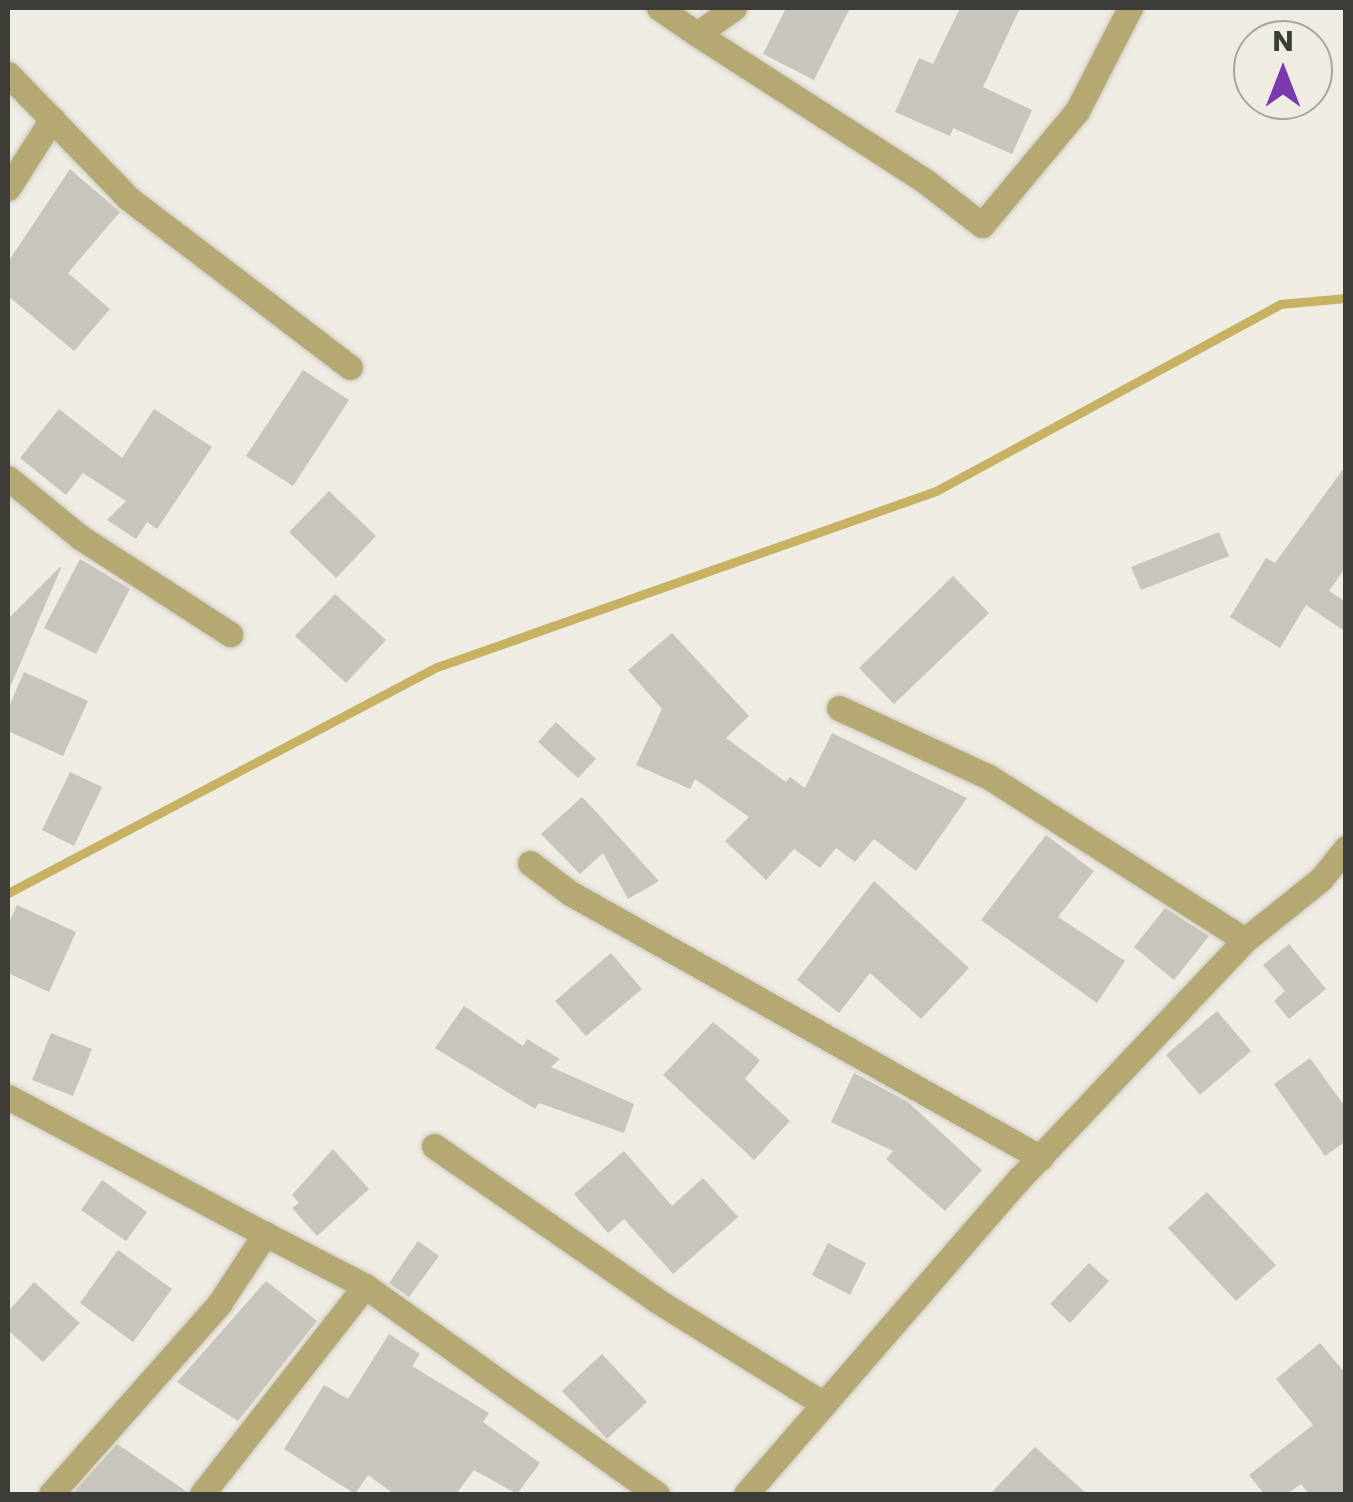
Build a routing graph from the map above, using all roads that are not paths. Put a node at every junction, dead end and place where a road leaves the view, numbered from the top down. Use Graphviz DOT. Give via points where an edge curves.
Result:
graph roads {
  1 [pos="659,8"];
  2 [pos="734,8"];
  3 [pos="1130,8"];
  4 [pos="698,34"];
  5 [pos="8,74"];
  6 [pos="52,119"];
  7 [pos="8,188"];
  8 [pos="350,367"];
  9 [pos="8,478"];
  10 [pos="230,634"];
  11 [pos="839,708"];
  12 [pos="1345,850"];
  13 [pos="530,863"];
  14 [pos="1245,940"];
  15 [pos="8,1097"];
  16 [pos="434,1146"];
  17 [pos="1041,1158"];
  18 [pos="264,1234"];
  19 [pos="365,1286"];
  20 [pos="824,1404"];
  21 [pos="51,1494"];
  22 [pos="202,1494"];
  23 [pos="657,1494"];
  24 [pos="746,1494"];
  1 -- 4 [label="street"];
  2 -- 4 [label="street"];
  3 -- 4 [label="street" via="1077,111 982,225"];
  5 -- 6 [label="street"];
  6 -- 7 [label="street"];
  6 -- 8 [label="street" via="141,210"];
  9 -- 10 [label="street" via="80,537"];
  11 -- 14 [label="street" via="989,777"];
  12 -- 14 [label="street"];
  13 -- 17 [label="street"];
  14 -- 17 [label="street"];
  15 -- 18 [label="street"];
  16 -- 20 [label="street" via="656,1300"];
  17 -- 20 [label="street"];
  18 -- 19 [label="street"];
  18 -- 21 [label="street" via="218,1304"];
  19 -- 22 [label="street"];
  19 -- 23 [label="street"];
  20 -- 24 [label="street"];
}
